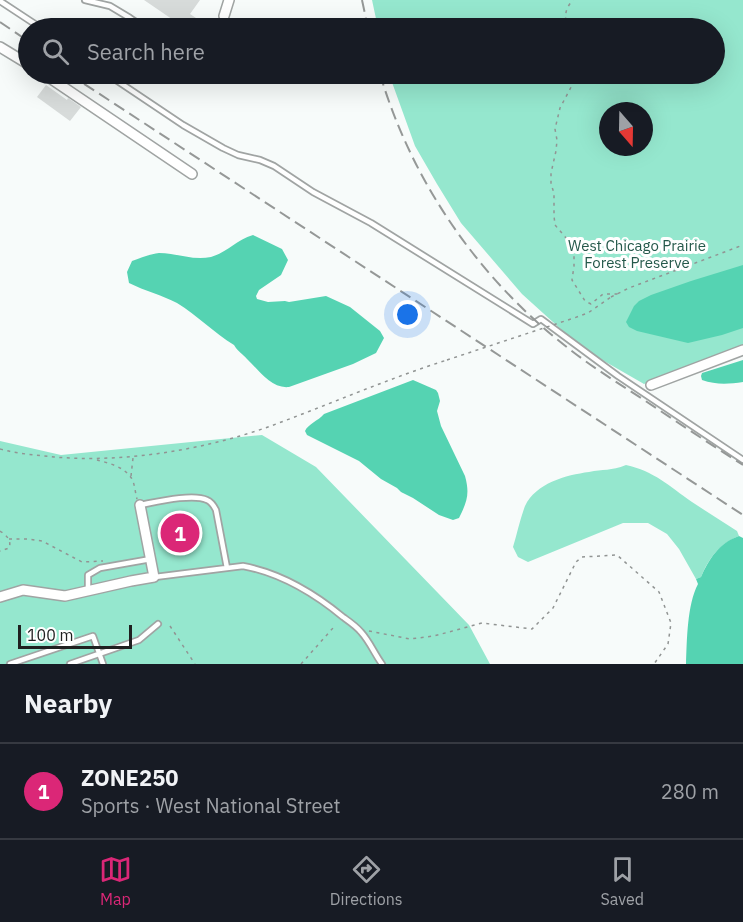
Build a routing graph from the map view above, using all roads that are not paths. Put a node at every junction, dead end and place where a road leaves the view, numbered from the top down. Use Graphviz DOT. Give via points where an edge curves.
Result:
graph roads {
  1 [pos="85,0"];
  2 [pos="229,0"];
  3 [pos="0,1"];
  4 [pos="224,16"];
  5 [pos="26,18"];
  6 [pos="130,18"];
  7 [pos="0,47"];
  8 [pos="18,57"];
  9 [pos="59,84"];
  10 [pos="122,84"];
  11 [pos="192,174"];
  12 [pos="743,350"];
  13 [pos="651,386"];
  14 [pos="743,460"];
  15 [pos="140,505"];
  16 [pos="151,559"];
  17 [pos="227,568"];
  18 [pos="154,577"];
  19 [pos="88,591"];
  20 [pos="0,597"];
  21 [pos="158,624"];
  22 [pos="100,654"];
  23 [pos="10,664"];
  24 [pos="70,664"];
  25 [pos="103,664"];
  26 [pos="382,664"];
  1 -- 6 [label="lane" via="110,6"];
  2 -- 4 [label="street"];
  3 -- 5 [label="lane"];
  7 -- 8 [label="street"];
  9 -- 11 [label="street"];
  10 -- 14 [label="lane" via="230,152 274,166 533,324 541,319"];
  12 -- 13 [label="street"];
  15 -- 16 [label="street"];
  15 -- 17 [label="lane" via="190,497 213,504"];
  16 -- 18 [label="street"];
  16 -- 19 [label="lane" via="100,568 88,575"];
  17 -- 18 [label="lane"];
  17 -- 26 [label="lane" via="255,568 286,580 329,606 359,629"];
  18 -- 19 [label="street"];
  19 -- 20 [label="street" via="65,596 23,590"];
  21 -- 22 [label="lane" via="139,640"];
  22 -- 23 [label="lane" via="93,636"];
  22 -- 24 [label="lane"];
  22 -- 25 [label="lane"];
}
